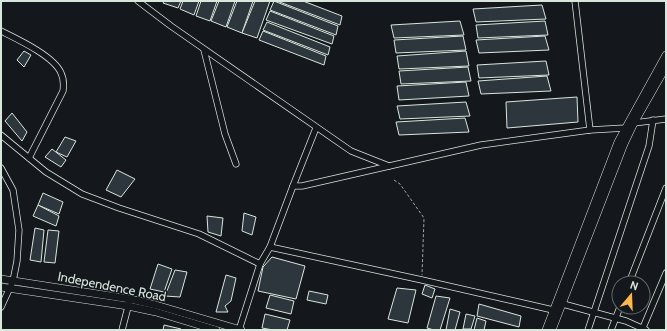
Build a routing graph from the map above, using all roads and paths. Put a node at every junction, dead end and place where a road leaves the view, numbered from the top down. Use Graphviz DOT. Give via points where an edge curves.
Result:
graph roads {
  1 [pos="138,1"];
  2 [pos="150,1"];
  3 [pos="575,1"];
  4 [pos="149,9"];
  5 [pos="1,31"];
  6 [pos="204,50"];
  7 [pos="666,55"];
  8 [pos="666,68"];
  9 [pos="666,119"];
  10 [pos="653,120"];
  11 [pos="634,123"];
  12 [pos="316,128"];
  13 [pos="625,128"];
  14 [pos="590,130"];
  15 [pos="1,135"];
  16 [pos="29,158"];
  17 [pos="236,164"];
  18 [pos="389,166"];
  19 [pos="1,168"];
  20 [pos="394,180"];
  21 [pos="293,186"];
  22 [pos="666,188"];
  23 [pos="588,228"];
  24 [pos="270,247"];
  25 [pos="260,264"];
  26 [pos="666,273"];
  27 [pos="632,275"];
  28 [pos="1,279"];
  29 [pos="422,280"];
  30 [pos="12,285"];
  31 [pos="1,287"];
  32 [pos="129,302"];
  33 [pos="562,304"];
  34 [pos="1,307"];
  35 [pos="554,310"];
  36 [pos="595,313"];
  37 [pos="617,315"];
  38 [pos="616,318"];
  39 [pos="643,329"];
  40 [pos="122,330"];
  41 [pos="216,330"];
  42 [pos="240,330"];
  43 [pos="546,330"];
  44 [pos="552,330"];
  45 [pos="588,330"];
  46 [pos="611,330"];
  1 -- 4 [label="street"];
  2 -- 4 [label="street"];
  3 -- 14 [label="street"];
  4 -- 6 [label="street"];
  5 -- 16 [label="street" via="54,62 64,82 63,91"];
  6 -- 12 [label="street"];
  6 -- 17 [label="street" via="225,134"];
  7 -- 13 [label="main road"];
  8 -- 11 [label="main road"];
  9 -- 10 [label="street"];
  10 -- 11 [label="street"];
  10 -- 36 [label="street" via="650,146"];
  11 -- 13 [label="street"];
  11 -- 23 [label="main road"];
  12 -- 18 [label="street" via="351,151"];
  12 -- 21 [label="street"];
  13 -- 14 [label="street"];
  13 -- 23 [label="main road"];
  14 -- 18 [label="street" via="481,145"];
  15 -- 16 [label="street"];
  16 -- 25 [label="street" via="46,172 82,194 199,234"];
  18 -- 21 [label="street"];
  19 -- 30 [label="street" via="13,190 19,230"];
  20 -- 29 [label="path" via="400,184 424,218"];
  21 -- 24 [label="street"];
  22 -- 27 [label="street"];
  23 -- 33 [label="main road"];
  23 -- 35 [label="main road"];
  24 -- 25 [label="street"];
  24 -- 29 [label="street"];
  25 -- 42 [label="street"];
  26 -- 39 [label="street"];
  28 -- 30 [label="main road, Independence Road"];
  29 -- 35 [label="street"];
  30 -- 31 [label="main road, Independence Road"];
  30 -- 32 [label="main road, Independence Road"];
  30 -- 34 [label="street"];
  32 -- 40 [label="street"];
  32 -- 41 [label="main road, Independence Road"];
  32 -- 42 [label="main road, Independence Road" via="156,305"];
  33 -- 36 [label="street"];
  33 -- 44 [label="main road"];
  35 -- 43 [label="main road"];
  36 -- 38 [label="street"];
  36 -- 45 [label="street"];
  37 -- 38 [label="street"];
  38 -- 39 [label="street"];
  38 -- 46 [label="street"];
}
